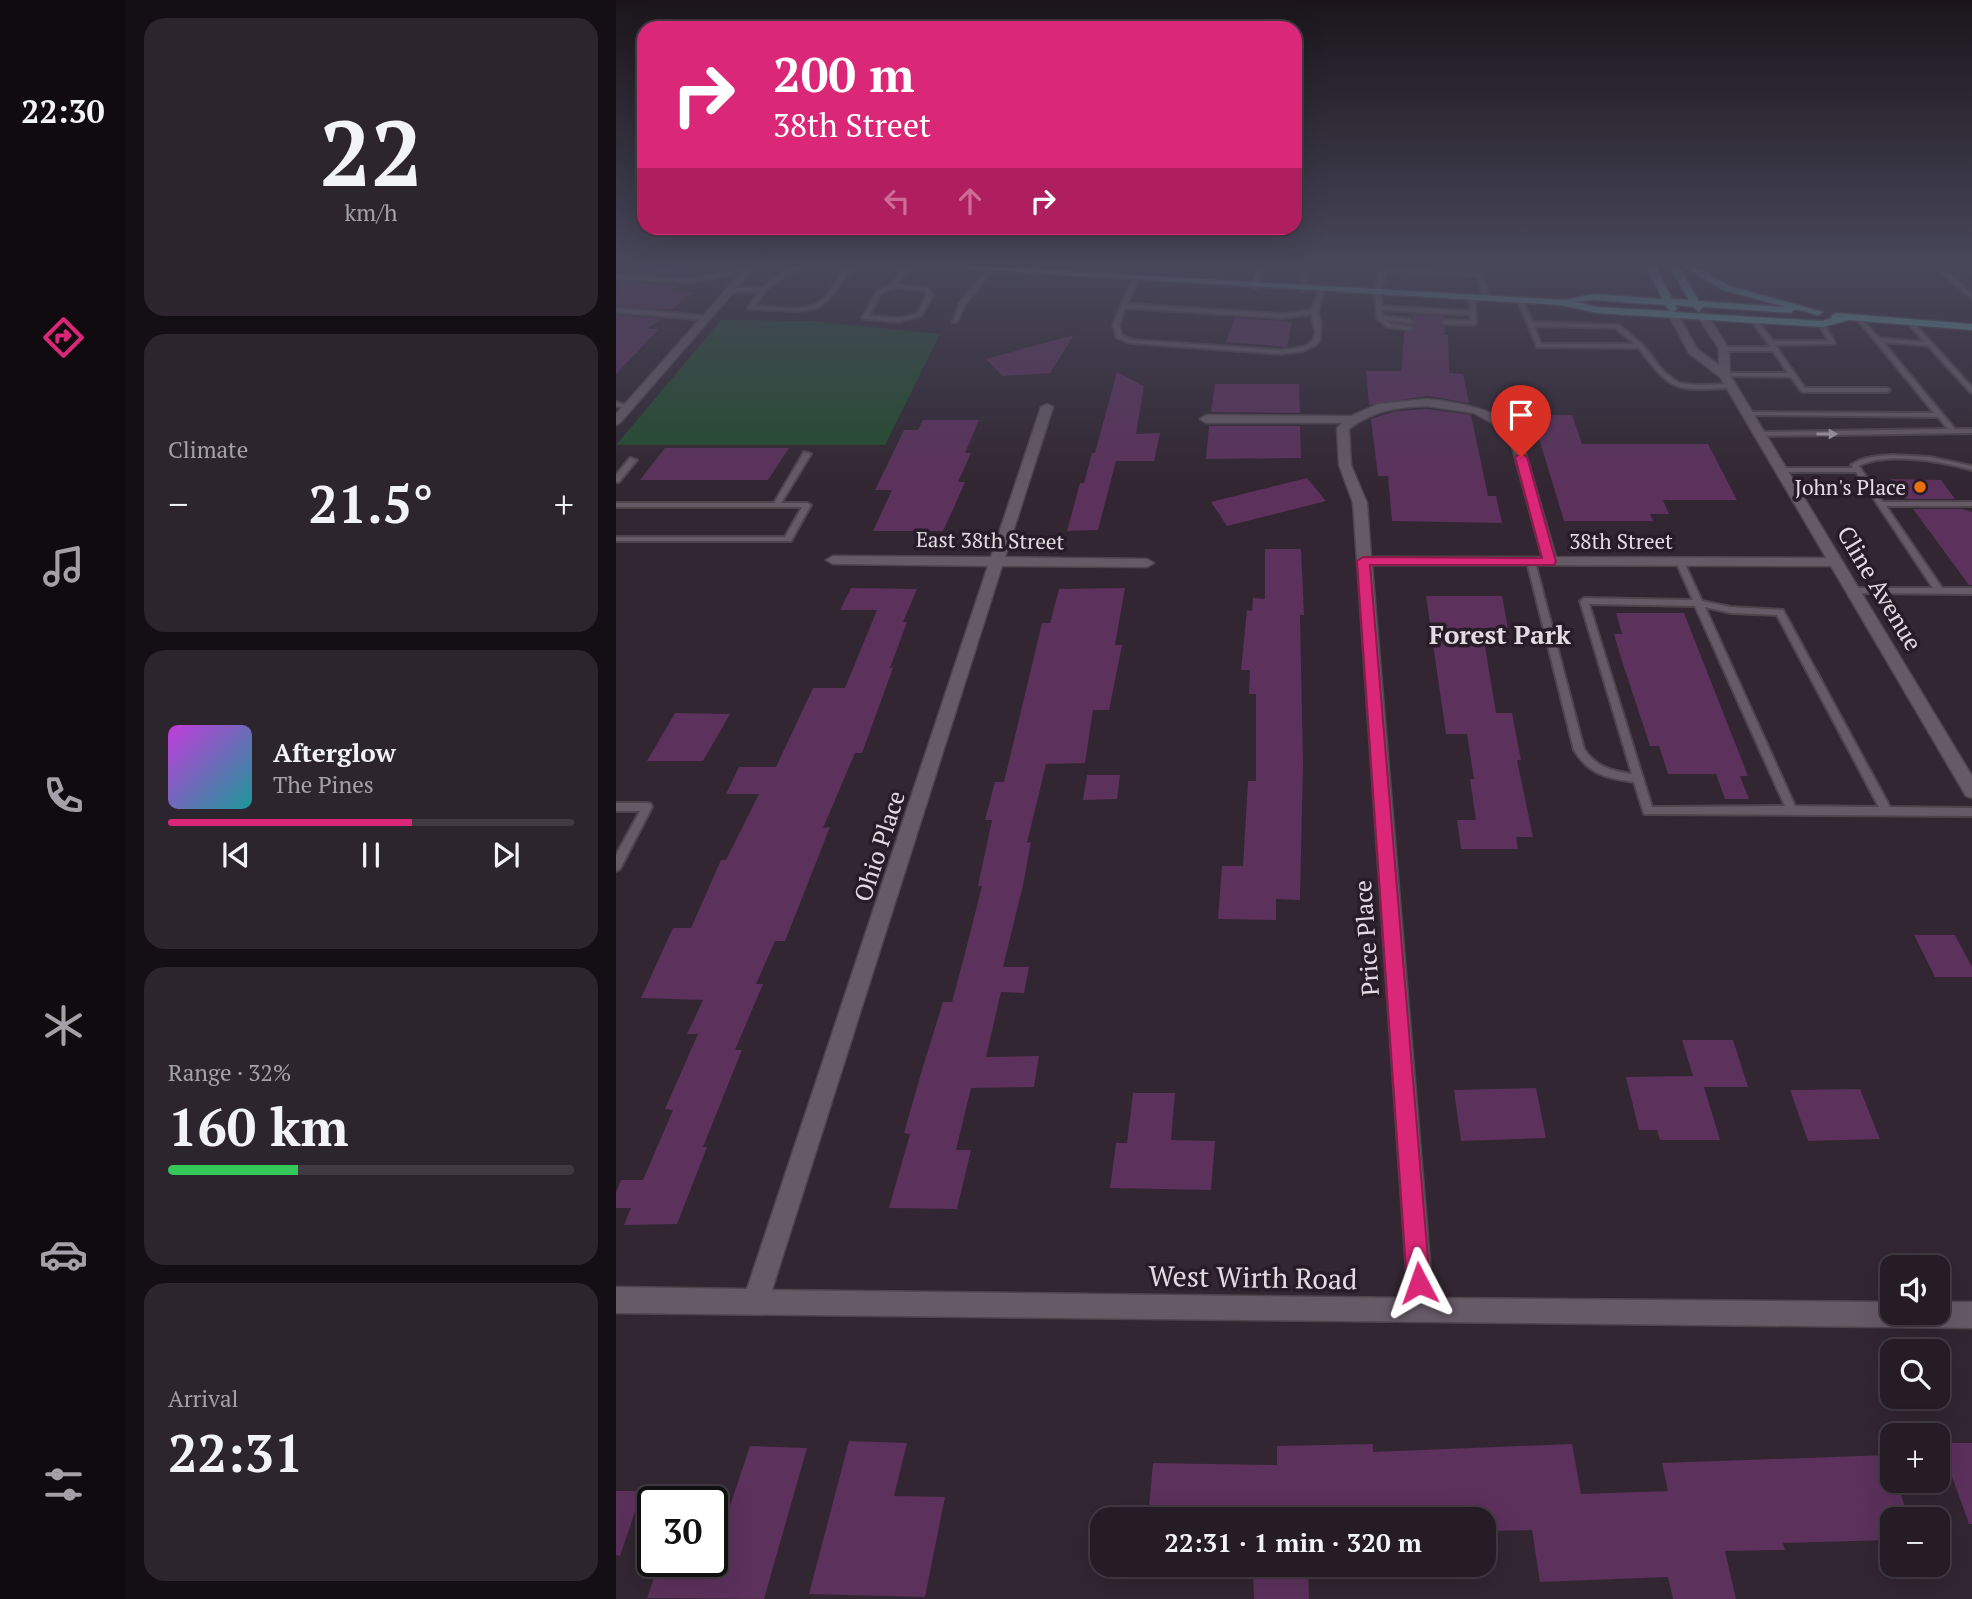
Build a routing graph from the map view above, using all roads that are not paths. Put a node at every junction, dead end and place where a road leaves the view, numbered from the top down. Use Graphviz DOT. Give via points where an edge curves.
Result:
graph roads {
  1 [pos="687,340"];
  2 [pos="1126,340"];
  3 [pos="1317,340"];
  4 [pos="1536,340"];
  5 [pos="1633,340"];
  6 [pos="1687,340"];
  7 [pos="1718,340"];
  8 [pos="1768,340"];
  9 [pos="1830,340"];
  10 [pos="1878,340"];
  11 [pos="1925,340"];
  12 [pos="1929,344"];
  13 [pos="1641,346"];
  14 [pos="1773,346"];
  15 [pos="1724,349"];
  16 [pos="1724,375"];
  17 [pos="1793,375"];
  18 [pos="1731,386"];
  19 [pos="1887,390"];
  20 [pos="1972,391"];
  21 [pos="616,404"];
  22 [pos="628,407"];
  23 [pos="1047,407"];
  24 [pos="1747,414"];
  25 [pos="1940,415"];
  26 [pos="1206,419"];
  27 [pos="1350,419"];
  28 [pos="616,421"];
  29 [pos="1953,431"];
  30 [pos="1972,431"];
  31 [pos="1759,433"];
  32 [pos="807,454"];
  33 [pos="633,460"];
  34 [pos="1972,468"];
  35 [pos="1781,470"];
  36 [pos="1857,470"];
  37 [pos="616,481"];
  38 [pos="1880,504"];
  39 [pos="1972,504"];
  40 [pos="616,505"];
  41 [pos="776,505"];
  42 [pos="616,540"];
  43 [pos="833,560"];
  44 [pos="998,561"];
  45 [pos="1363,561"];
  46 [pos="1531,562"];
  47 [pos="1550,562"];
  48 [pos="1680,562"];
  49 [pos="1836,562"];
  50 [pos="1147,563"];
  51 [pos="1854,591"];
  52 [pos="1940,591"];
  53 [pos="1972,591"];
  54 [pos="1698,603"];
  55 [pos="1638,779"];
  56 [pos="1970,783"];
  57 [pos="616,807"];
  58 [pos="1792,810"];
  59 [pos="1886,810"];
  60 [pos="1972,811"];
  61 [pos="616,866"];
  62 [pos="616,1300"];
  63 [pos="756,1300"];
  64 [pos="1421,1311"];
  65 [pos="1972,1315"];
  1 -- 22 [label="street"];
  2 -- 3 [label="lane" via="1281,352 1305,351"];
  4 -- 13 [label="lane" via="1539,346"];
  5 -- 13 [label="lane"];
  6 -- 16 [label="street, Cline Avenue" via="1693,351"];
  7 -- 15 [label="street"];
  8 -- 14 [label="lane"];
  9 -- 14 [label="lane" via="1832,343"];
  10 -- 12 [label="lane"];
  10 -- 25 [label="lane"];
  11 -- 12 [label="lane"];
  12 -- 20 [label="lane"];
  13 -- 18 [label="lane" via="1666,382 1682,387"];
  14 -- 15 [label="lane"];
  14 -- 17 [label="lane"];
  15 -- 16 [label="street"];
  16 -- 17 [label="lane"];
  16 -- 18 [label="street, Cline Avenue"];
  17 -- 19 [label="lane" via="1803,390"];
  18 -- 24 [label="street, Cline Avenue"];
  21 -- 22 [label="lane"];
  22 -- 28 [label="street"];
  23 -- 44 [label="street, Ohio Place"];
  24 -- 25 [label="lane"];
  24 -- 31 [label="street, Cline Avenue"];
  25 -- 29 [label="lane"];
  26 -- 27 [label="street"];
  27 -- 45 [label="street, Price Place" via="1343,428 1345,465 1360,503"];
  27 -- 47 [label="street" via="1368,411 1418,403 1464,407 1503,420 1514,430"];
  29 -- 30 [label="lane"];
  31 -- 29 [label="lane, one-way"];
  31 -- 35 [label="street, Cline Avenue"];
  32 -- 41 [label="lane"];
  33 -- 37 [label="lane"];
  34 -- 36 [label="lane" via="1940,460 1867,459 1854,465"];
  35 -- 36 [label="lane"];
  35 -- 49 [label="street, Cline Avenue"];
  36 -- 38 [label="lane"];
  38 -- 39 [label="lane"];
  38 -- 52 [label="lane"];
  40 -- 41 [label="lane"];
  41 -- 42 [label="lane" via="807,505 788,539"];
  43 -- 44 [label="street, East 38th Street"];
  44 -- 50 [label="street, East 38th Street"];
  44 -- 63 [label="street, Ohio Place"];
  45 -- 46 [label="street, 38th Street"];
  45 -- 64 [label="street, Price Place"];
  46 -- 47 [label="street, 38th Street"];
  46 -- 55 [label="lane" via="1579,750 1595,769"];
  47 -- 48 [label="street, 38th Street"];
  48 -- 49 [label="street, 38th Street"];
  48 -- 54 [label="lane"];
  49 -- 51 [label="street, Cline Avenue"];
  51 -- 52 [label="lane"];
  51 -- 56 [label="street, Cline Avenue"];
  52 -- 53 [label="lane"];
  54 -- 55 [label="lane" via="1584,601"];
  54 -- 58 [label="lane"];
  54 -- 59 [label="lane" via="1780,612"];
  55 -- 58 [label="lane" via="1648,811"];
  57 -- 61 [label="lane" via="647,807"];
  58 -- 59 [label="lane"];
  59 -- 60 [label="lane"];
  62 -- 63 [label="street, West Wirth Road"];
  63 -- 64 [label="street, West Wirth Road"];
  64 -- 65 [label="street, West Wirth Road"];
}
